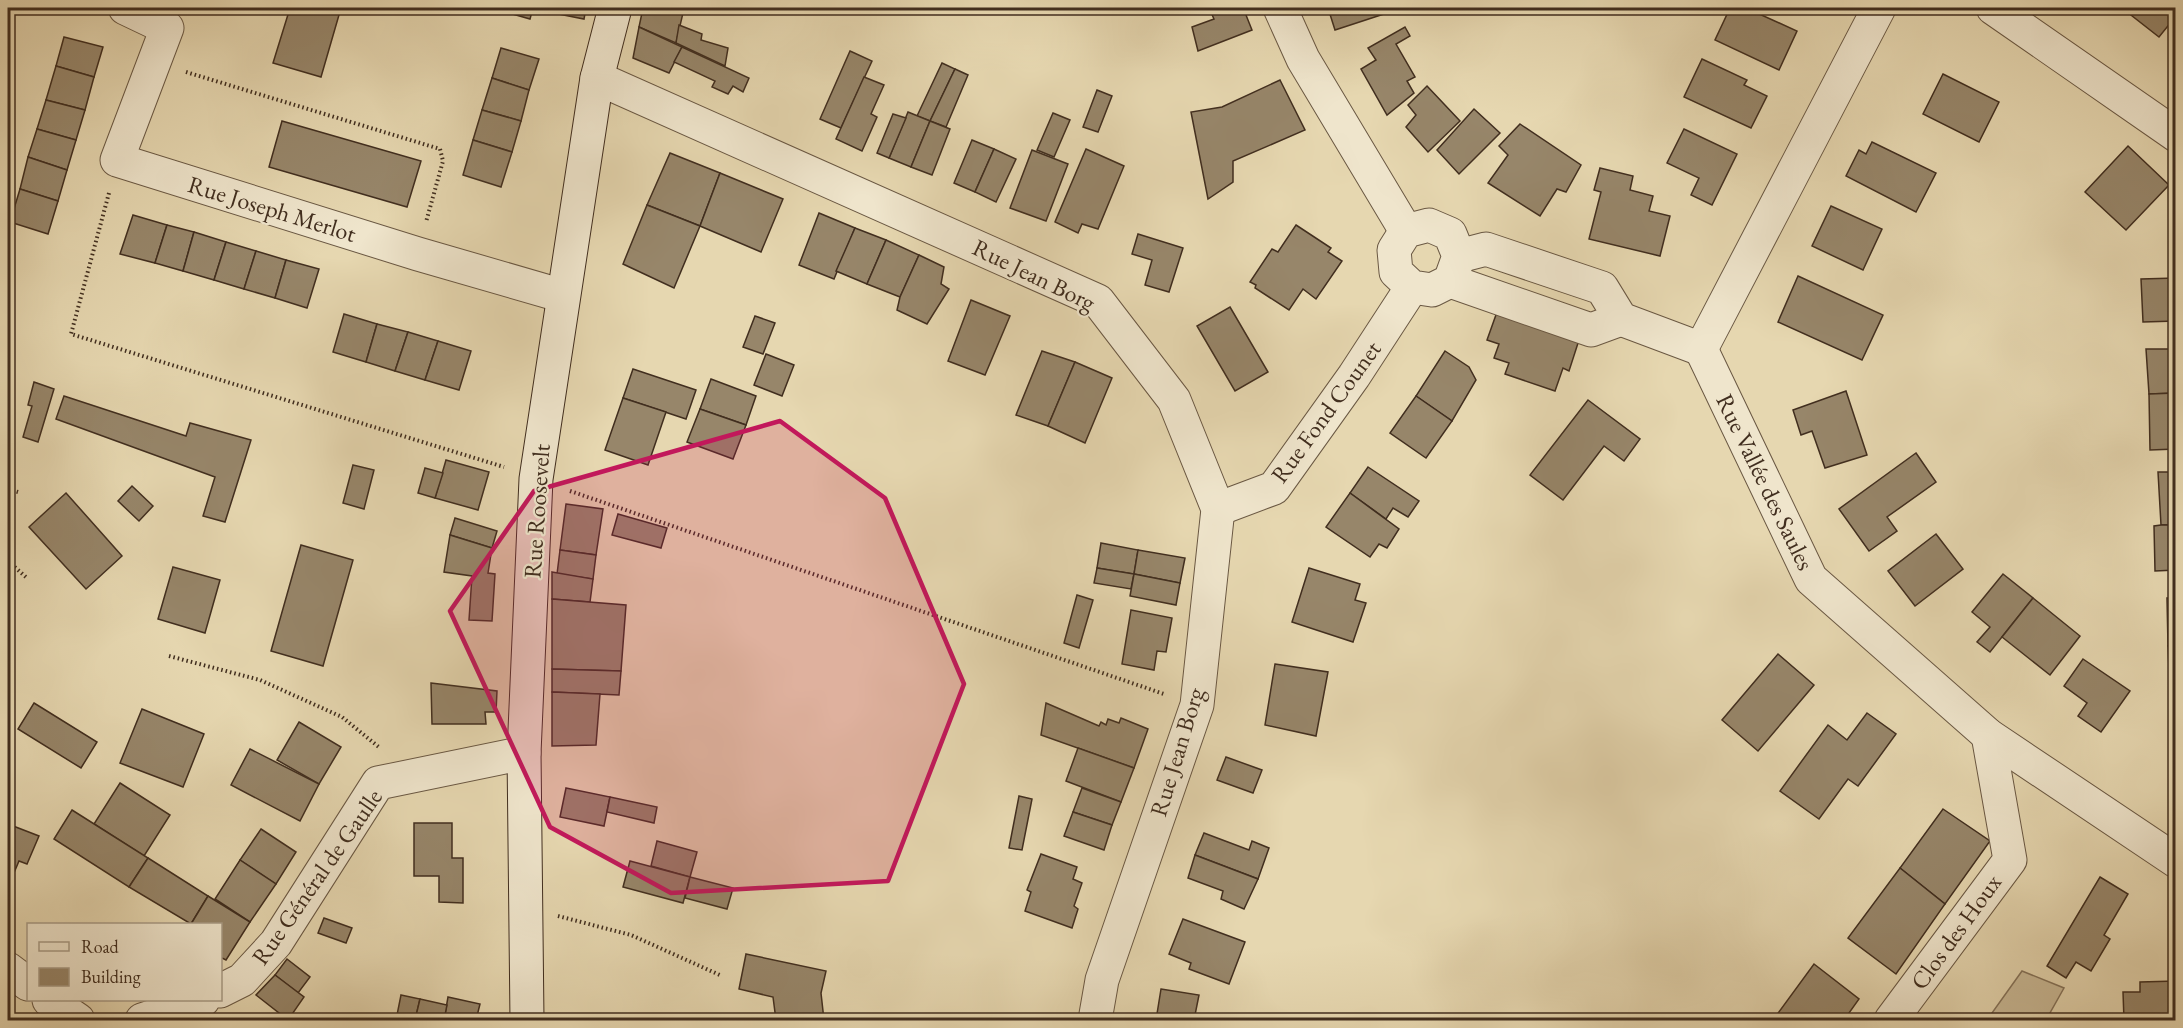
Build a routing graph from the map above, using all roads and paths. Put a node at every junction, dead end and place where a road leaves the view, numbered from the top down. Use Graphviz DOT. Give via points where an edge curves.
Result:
graph roads {
  1 [pos="125,8"];
  2 [pos="615,8"];
  3 [pos="1281,8"];
  4 [pos="1879,8"];
  5 [pos="1993,8"];
  6 [pos="172,18"];
  7 [pos="153,62"];
  8 [pos="597,78"];
  9 [pos="2175,135"];
  10 [pos="117,160"];
  11 [pos="1406,231"];
  12 [pos="417,254"];
  13 [pos="1455,268"];
  14 [pos="1412,287"];
  15 [pos="563,296"];
  16 [pos="1621,319"];
  17 [pos="1701,349"];
  18 [pos="536,479"];
  19 [pos="8,489"];
  20 [pos="18,492"];
  21 [pos="1218,509"];
  22 [pos="8,561"];
  23 [pos="28,579"];
  24 [pos="169,656"];
  25 [pos="1197,705"];
  26 [pos="1988,735"];
  27 [pos="524,753"];
  28 [pos="401,778"];
  29 [pos="2175,861"];
  30 [pos="526,907"];
  31 [pos="8,969"];
  32 [pos="722,976"];
  33 [pos="27,983"];
  34 [pos="222,990"];
  35 [pos="53,1001"];
  36 [pos="197,1001"];
  37 [pos="78,1020"];
  38 [pos="142,1020"];
  39 [pos="527,1020"];
  40 [pos="1095,1020"];
  41 [pos="1891,1020"];
  1 -- 6 [label="street"];
  2 -- 8 [label="street, Rue Roosevelt"];
  3 -- 11 [label="street" via="1303,59"];
  4 -- 17 [label="street"];
  5 -- 9 [label="street"];
  6 -- 7 [label="street"];
  7 -- 10 [label="street"];
  7 -- 12 [label="path" via="440,149 442,161"];
  8 -- 15 [label="street, Rue Roosevelt"];
  8 -- 21 [label="street, Rue Jean Borg" via="1098,301 1174,400"];
  10 -- 12 [label="street, Rue Joseph Merlot"];
  10 -- 18 [label="path" via="71,334"];
  11 -- 13 [label="street" via="1429,225 1450,234"];
  11 -- 14 [label="street" via="1394,250 1396,272"];
  12 -- 15 [label="street, Rue Joseph Merlot"];
  13 -- 14 [label="street" via="1432,290"];
  13 -- 16 [label="street" via="1591,330"];
  13 -- 16 [label="street" via="1486,249 1602,288"];
  14 -- 21 [label="street, Rue Fond Counet" via="1274,488"];
  15 -- 18 [label="street, Rue Roosevelt"];
  16 -- 17 [label="street"];
  17 -- 26 [label="street, Rue Vallée des Saules" via="1811,579"];
  18 -- 25 [label="path"];
  18 -- 27 [label="street, Rue Roosevelt"];
  19 -- 20 [label="path"];
  21 -- 25 [label="street, Rue Jean Borg"];
  22 -- 23 [label="path"];
  24 -- 28 [label="path" via="260,680 342,717 379,747"];
  25 -- 40 [label="street, Rue Jean Borg" via="1102,980"];
  26 -- 29 [label="street, Rue Vallée des Saules"];
  26 -- 41 [label="street, Clos des Houx" via="2010,860"];
  27 -- 28 [label="street, Rue Général de Gaulle"];
  27 -- 30 [label="street, Rue Roosevelt"];
  28 -- 34 [label="street, Rue Général de Gaulle" via="378,783 276,943 242,980"];
  30 -- 32 [label="path" via="631,934"];
  30 -- 39 [label="street, Rue Roosevelt"];
  31 -- 33 [label="street"];
  35 -- 37 [label="street"];
  36 -- 38 [label="street"];
}
